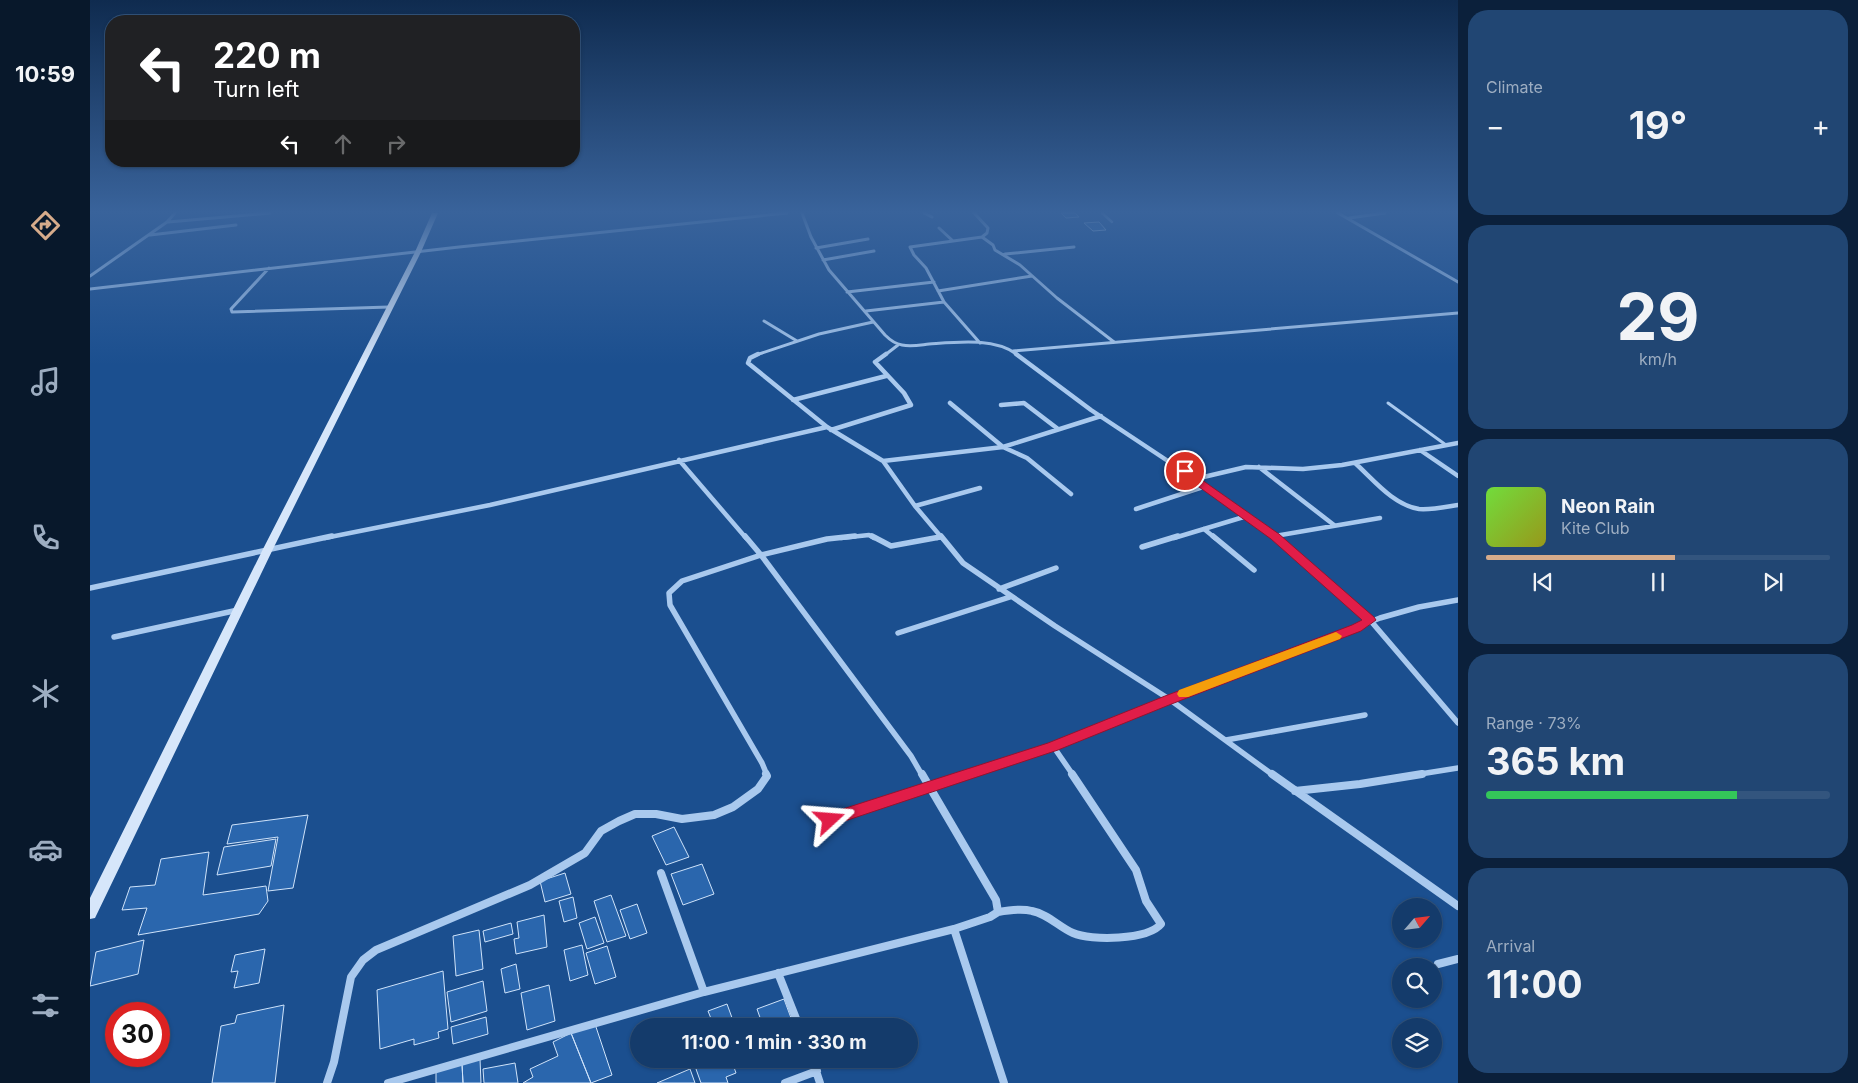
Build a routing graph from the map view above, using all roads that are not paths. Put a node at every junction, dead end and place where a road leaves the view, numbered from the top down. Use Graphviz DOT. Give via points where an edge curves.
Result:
graph roads {
  1 [pos="108,264"];
  2 [pos="311,264"];
  3 [pos="412,264"];
  4 [pos="824,264"];
  5 [pos="922,264"];
  6 [pos="1017,264"];
  7 [pos="1426,264"];
  8 [pos="269,268"];
  9 [pos="90,276"];
  10 [pos="1032,276"];
  11 [pos="934,282"];
  12 [pos="1458,282"];
  13 [pos="90,289"];
  14 [pos="938,291"];
  15 [pos="847,292"];
  16 [pos="944,302"];
  17 [pos="389,307"];
  18 [pos="866,311"];
  19 [pos="1458,313"];
  20 [pos="764,320"];
  21 [pos="873,322"];
  22 [pos="798,341"];
  23 [pos="1114,342"];
  24 [pos="980,343"];
  25 [pos="898,345"];
  26 [pos="1013,351"];
  27 [pos="886,376"];
  28 [pos="792,400"];
  29 [pos="950,402"];
  30 [pos="1388,403"];
  31 [pos="1001,405"];
  32 [pos="1101,416"];
  33 [pos="829,428"];
  34 [pos="1058,429"];
  35 [pos="1458,443"];
  36 [pos="1446,445"];
  37 [pos="1003,447"];
  38 [pos="1419,450"];
  39 [pos="679,460"];
  40 [pos="883,461"];
  41 [pos="1355,463"];
  42 [pos="1258,467"];
  43 [pos="1458,476"];
  44 [pos="1195,478"];
  45 [pos="1206,486"];
  46 [pos="980,488"];
  47 [pos="1071,494"];
  48 [pos="1458,505"];
  49 [pos="915,506"];
  50 [pos="1136,509"];
  51 [pos="1247,516"];
  52 [pos="1380,518"];
  53 [pos="1334,525"];
  54 [pos="1204,529"];
  55 [pos="1275,536"];
  56 [pos="940,537"];
  57 [pos="1142,546"];
  58 [pos="268,549"];
  59 [pos="761,555"];
  60 [pos="1056,568"];
  61 [pos="1254,570"];
  62 [pos="90,588"];
  63 [pos="999,589"];
  64 [pos="1010,597"];
  65 [pos="1458,600"];
  66 [pos="238,610"];
  67 [pos="1370,620"];
  68 [pos="898,633"];
  69 [pos="114,637"];
  70 [pos="1170,699"];
  71 [pos="1365,714"];
  72 [pos="1458,723"];
  73 [pos="1226,740"];
  74 [pos="1053,746"];
  75 [pos="1458,768"];
  76 [pos="930,786"];
  77 [pos="1295,791"];
  78 [pos="830,820"];
  79 [pos="661,872"];
  80 [pos="1458,906"];
  81 [pos="998,912"];
  82 [pos="90,913"];
  83 [pos="954,929"];
  84 [pos="1458,959"];
  85 [pos="1442,963"];
  86 [pos="778,973"];
  87 [pos="704,992"];
  88 [pos="796,1018"];
  89 [pos="816,1068"];
  90 [pos="817,1071"];
  91 [pos="327,1083"];
  92 [pos="388,1083"];
  93 [pos="785,1083"];
  94 [pos="820,1083"];
  95 [pos="1004,1083"];
  1 -- 9 [label="street"];
  2 -- 8 [label="street"];
  3 -- 17 [label="main road"];
  4 -- 15 [label="street"];
  5 -- 11 [label="street"];
  6 -- 10 [label="street"];
  7 -- 12 [label="street"];
  8 -- 13 [label="street"];
  8 -- 17 [label="street" via="231,309 232,312"];
  10 -- 14 [label="street"];
  10 -- 23 [label="street"];
  11 -- 14 [label="street"];
  11 -- 15 [label="street"];
  14 -- 16 [label="street"];
  15 -- 18 [label="street"];
  16 -- 18 [label="street"];
  16 -- 24 [label="street"];
  17 -- 58 [label="main road"];
  18 -- 21 [label="street"];
  19 -- 23 [label="street"];
  20 -- 22 [label="street"];
  21 -- 22 [label="street"];
  21 -- 25 [label="street"];
  22 -- 28 [label="street" via="759,352 748,363"];
  23 -- 26 [label="street"];
  24 -- 25 [label="street"];
  24 -- 26 [label="street" via="1000,345"];
  25 -- 27 [label="street" via="875,362"];
  26 -- 32 [label="street"];
  27 -- 28 [label="street"];
  27 -- 33 [label="street" via="911,405"];
  28 -- 33 [label="street"];
  29 -- 37 [label="street"];
  30 -- 36 [label="lane"];
  31 -- 34 [label="street" via="1024,403"];
  32 -- 34 [label="street"];
  32 -- 44 [label="street"];
  33 -- 39 [label="street"];
  33 -- 40 [label="street"];
  34 -- 37 [label="street"];
  35 -- 36 [label="street"];
  36 -- 38 [label="street"];
  37 -- 40 [label="street"];
  37 -- 47 [label="street" via="1027,458"];
  38 -- 41 [label="street"];
  38 -- 43 [label="street"];
  39 -- 58 [label="street" via="490,505"];
  39 -- 59 [label="street"];
  40 -- 49 [label="street"];
  41 -- 42 [label="street" via="1303,469"];
  41 -- 48 [label="street" via="1412,508"];
  42 -- 44 [label="street"];
  42 -- 53 [label="street"];
  44 -- 45 [label="street"];
  45 -- 50 [label="street"];
  45 -- 51 [label="street"];
  46 -- 49 [label="street"];
  49 -- 56 [label="street"];
  51 -- 54 [label="street"];
  51 -- 55 [label="street"];
  52 -- 53 [label="street"];
  53 -- 55 [label="street"];
  54 -- 57 [label="street"];
  54 -- 61 [label="street"];
  55 -- 67 [label="street"];
  56 -- 59 [label="street" via="891,546 869,535 850,536"];
  56 -- 63 [label="street" via="963,563"];
  58 -- 62 [label="street"];
  58 -- 66 [label="main road"];
  59 -- 76 [label="street"];
  59 -- 91 [label="street" via="682,581 669,593 670,605 762,763 767,776 758,789 732,806 695,819 635,814 600,831 584,853 530,885 376,950 363,960 351,978"];
  60 -- 63 [label="street"];
  63 -- 64 [label="street"];
  64 -- 68 [label="street"];
  64 -- 70 [label="street"];
  65 -- 67 [label="street"];
  66 -- 69 [label="street"];
  66 -- 82 [label="main road"];
  67 -- 70 [label="street" via="1357,628"];
  67 -- 72 [label="street"];
  70 -- 73 [label="street"];
  70 -- 74 [label="street"];
  71 -- 73 [label="street"];
  73 -- 77 [label="street"];
  74 -- 76 [label="street"];
  74 -- 81 [label="street" via="1136,870 1146,901 1161,924 1157,929 1115,940 1082,937 1063,930 1034,912"];
  75 -- 77 [label="street"];
  76 -- 78 [label="street"];
  76 -- 81 [label="street" via="996,900"];
  77 -- 80 [label="street"];
  79 -- 87 [label="street"];
  81 -- 83 [label="street"];
  83 -- 86 [label="street"];
  83 -- 95 [label="street"];
  84 -- 85 [label="street"];
  86 -- 87 [label="street"];
  86 -- 88 [label="street"];
  87 -- 92 [label="street"];
  89 -- 90 [label="street"];
  90 -- 93 [label="street"];
  90 -- 94 [label="street"];
}
